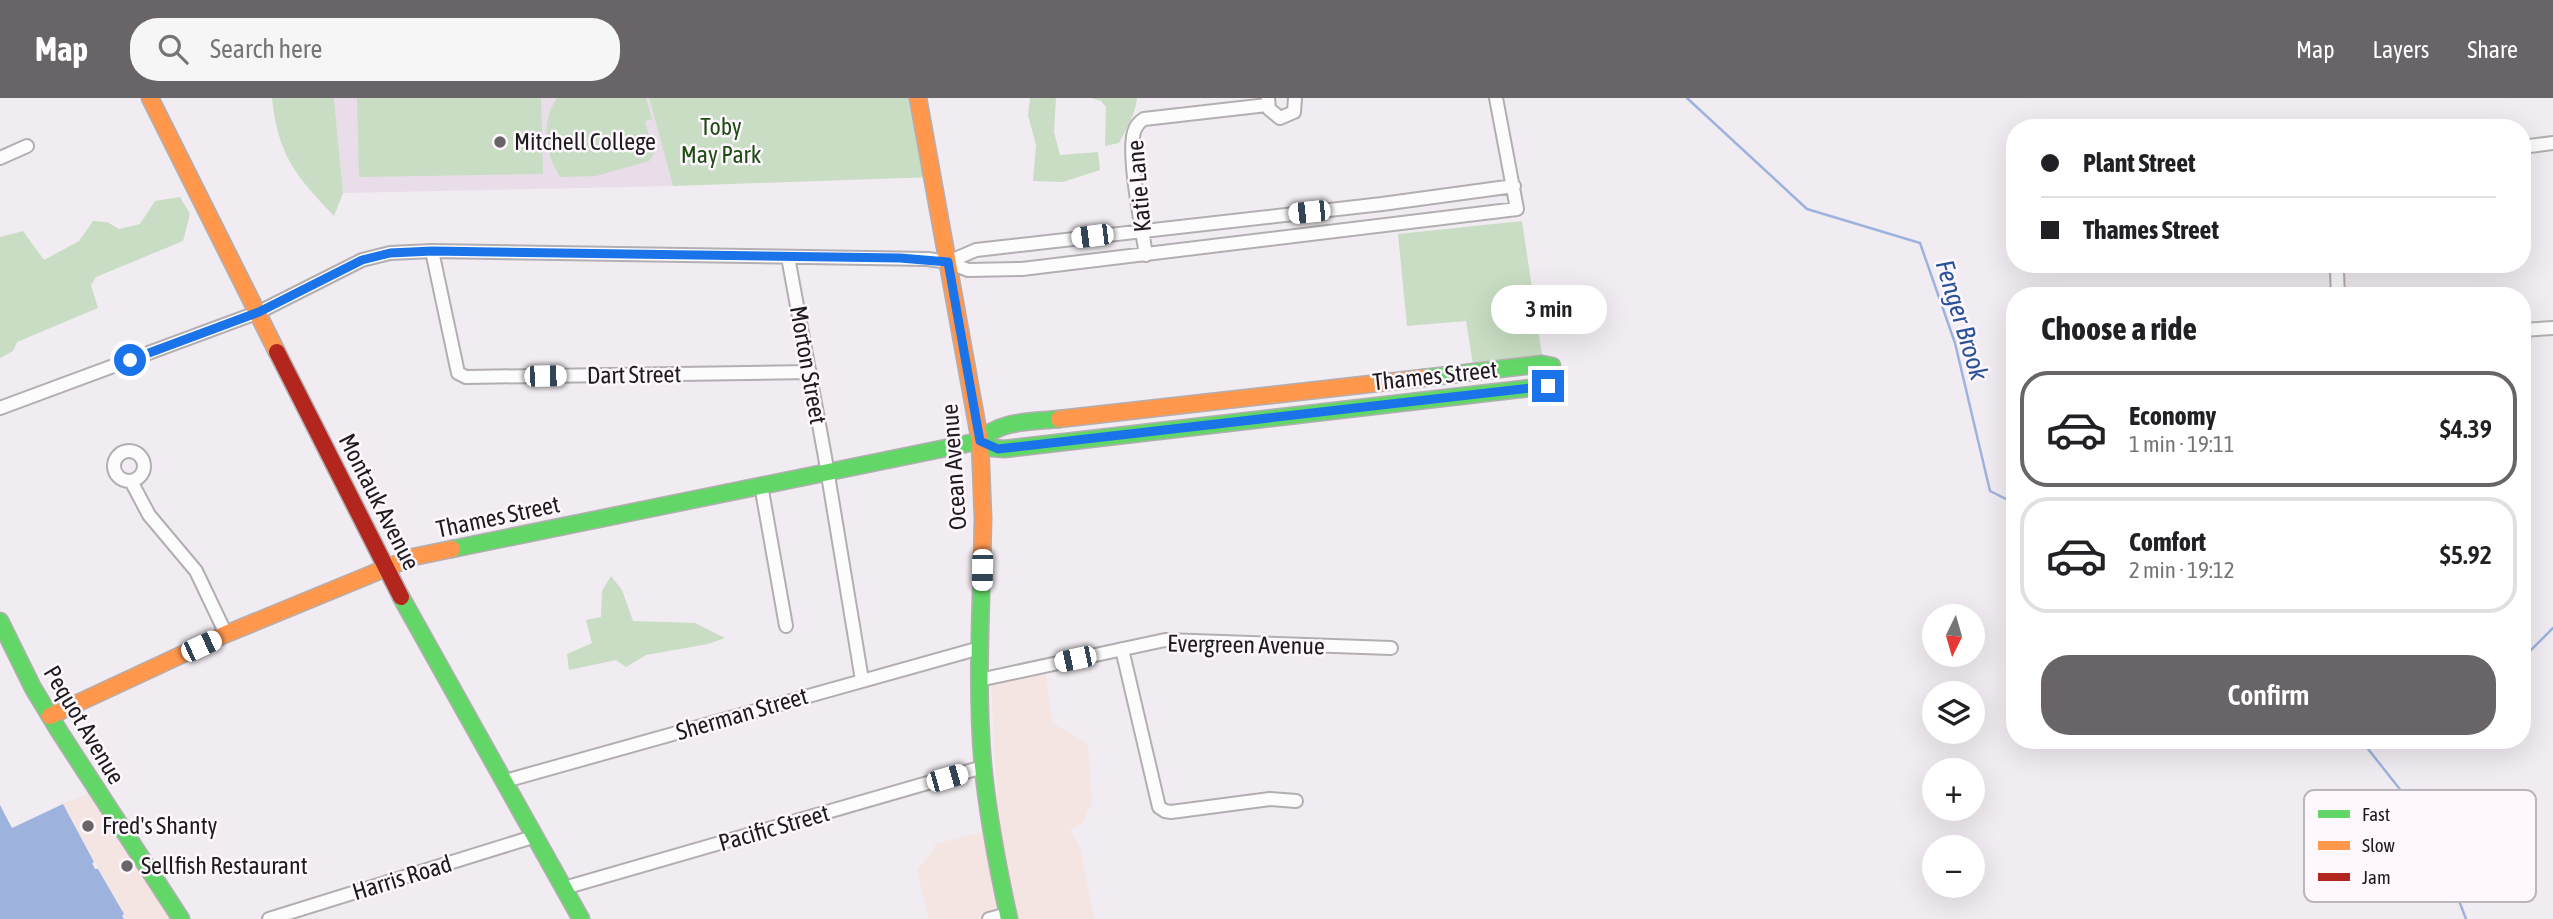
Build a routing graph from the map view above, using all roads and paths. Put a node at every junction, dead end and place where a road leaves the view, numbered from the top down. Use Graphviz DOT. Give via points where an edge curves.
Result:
graph roads {
  1 [pos="150,98"];
  2 [pos="918,98"];
  3 [pos="1295,98"];
  4 [pos="1496,98"];
  5 [pos="1268,101"];
  6 [pos="2553,142"];
  7 [pos="27,146"];
  8 [pos="2531,146"];
  9 [pos="0,158"];
  10 [pos="1514,186"];
  11 [pos="1142,230"];
  12 [pos="432,251"];
  13 [pos="1146,255"];
  14 [pos="788,257"];
  15 [pos="948,262"];
  16 [pos="259,312"];
  17 [pos="2553,328"];
  18 [pos="2531,329"];
  19 [pos="810,372"];
  20 [pos="1355,385"];
  21 [pos="1358,407"];
  22 [pos="0,408"];
  23 [pos="1137,409"];
  24 [pos="1139,433"];
  25 [pos="980,441"];
  26 [pos="827,472"];
  27 [pos="131,481"];
  28 [pos="761,485"];
  29 [pos="385,568"];
  30 [pos="0,621"];
  31 [pos="786,626"];
  32 [pos="226,634"];
  33 [pos="980,648"];
  34 [pos="1391,648"];
  35 [pos="1122,649"];
  36 [pos="862,680"];
  37 [pos="979,680"];
  38 [pos="50,716"];
  39 [pos="983,767"];
  40 [pos="505,781"];
  41 [pos="1296,800"];
  42 [pos="536,836"];
  43 [pos="564,888"];
  44 [pos="1009,916"];
  45 [pos="181,919"];
  46 [pos="269,919"];
  47 [pos="581,919"];
  48 [pos="989,919"];
  1 -- 16 [label="street, Montauk Avenue"];
  2 -- 15 [label="street, Ocean Avenue"];
  3 -- 5 [label="street, Katie Lane" via="1294,112 1285,117 1276,116"];
  4 -- 10 [label="street"];
  5 -- 11 [label="street, Katie Lane" via="1144,119 1137,124 1133,149"];
  6 -- 8 [label="street"];
  7 -- 9 [label="street"];
  10 -- 11 [label="street"];
  10 -- 13 [label="street" via="1517,209"];
  11 -- 13 [label="street, Katie Lane"];
  11 -- 15 [label="street" via="976,250"];
  12 -- 14 [label="street"];
  12 -- 16 [label="street" via="362,260"];
  12 -- 19 [label="street, Dart Street" via="458,373 466,377"];
  13 -- 15 [label="street" via="985,271"];
  14 -- 15 [label="street"];
  14 -- 19 [label="street, Morton Street"];
  15 -- 25 [label="street, Ocean Avenue"];
  16 -- 22 [label="street"];
  16 -- 29 [label="street, Montauk Avenue"];
  17 -- 18 [label="street"];
  19 -- 26 [label="street, Morton Street"];
  20 -- 21 [label="street, Thames Street"];
  20 -- 21 [label="street, Thames Street" via="1542,364 1554,370 1548,386"];
  20 -- 23 [label="street, Thames Street"];
  21 -- 24 [label="street, Thames Street"];
  23 -- 24 [label="street"];
  23 -- 25 [label="street, Thames Street" via="1000,426"];
  24 -- 25 [label="street, Thames Street" via="1004,449"];
  25 -- 26 [label="street, Thames Street"];
  25 -- 33 [label="street, Ocean Avenue"];
  26 -- 28 [label="street, Thames Street"];
  26 -- 36 [label="street, Morton Street"];
  27 -- 32 [label="street" via="149,515 195,571"];
  28 -- 29 [label="street, Thames Street" via="413,557"];
  28 -- 31 [label="street"];
  29 -- 32 [label="street, Thames Street"];
  29 -- 40 [label="street, Montauk Avenue"];
  30 -- 38 [label="street, Pequot Avenue"];
  32 -- 38 [label="street, Thames Street"];
  33 -- 36 [label="street, Sherman Street"];
  33 -- 37 [label="street, Ocean Avenue"];
  34 -- 35 [label="street, Evergreen Avenue" via="1165,640"];
  35 -- 37 [label="street, Evergreen Avenue"];
  35 -- 41 [label="street" via="1156,798 1163,810"];
  36 -- 40 [label="street, Sherman Street"];
  37 -- 39 [label="street, Ocean Avenue"];
  38 -- 45 [label="street, Pequot Avenue"];
  39 -- 43 [label="street, Pacific Street"];
  39 -- 44 [label="street, Ocean Avenue"];
  40 -- 42 [label="street, Montauk Avenue"];
  42 -- 43 [label="street, Montauk Avenue"];
  42 -- 46 [label="street, Harris Road"];
  43 -- 47 [label="street, Montauk Avenue"];
  44 -- 48 [label="street"];
}
